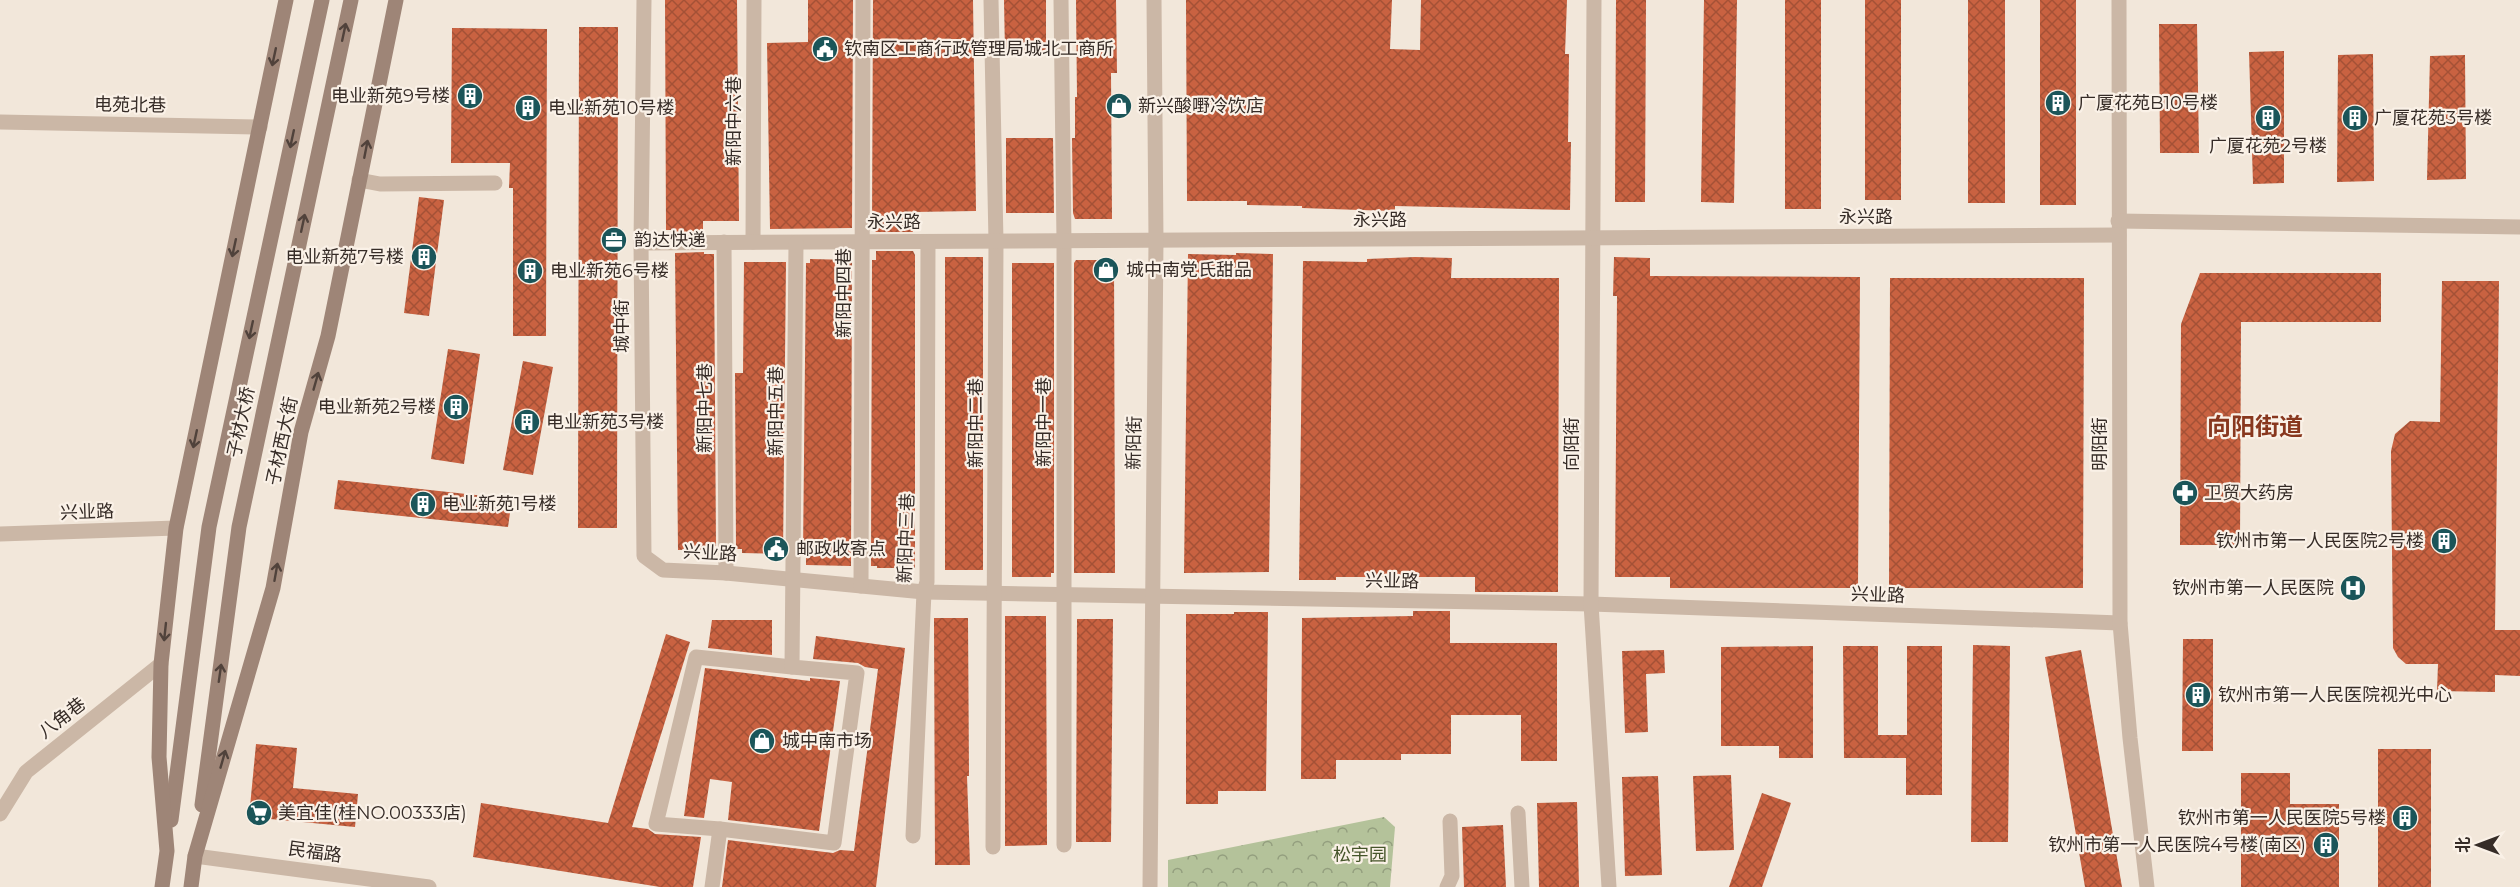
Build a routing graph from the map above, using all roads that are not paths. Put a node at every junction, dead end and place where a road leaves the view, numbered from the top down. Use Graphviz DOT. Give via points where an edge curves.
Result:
graph roads {
  1 [pos="286,0"];
  2 [pos="322,0"];
  3 [pos="351,0"];
  4 [pos="396,0"];
  5 [pos="644,0"];
  6 [pos="754,0"];
  7 [pos="863,0"];
  8 [pos="991,0"];
  9 [pos="1061,0"];
  10 [pos="1154,0"];
  11 [pos="1594,0"];
  12 [pos="2119,0"];
  13 [pos="0,122"];
  14 [pos="260,127"];
  15 [pos="359,180"];
  16 [pos="495,183"];
  17 [pos="2520,227"];
  18 [pos="2119,228"];
  19 [pos="1592,239"];
  20 [pos="1156,240"];
  21 [pos="996,241"];
  22 [pos="1064,241"];
  23 [pos="724,242"];
  24 [pos="753,242"];
  25 [pos="864,242"];
  26 [pos="928,242"];
  27 [pos="641,243"];
  28 [pos="796,243"];
  29 [pos="176,528"];
  30 [pos="0,534"];
  31 [pos="663,570"];
  32 [pos="726,573"];
  33 [pos="794,580"];
  34 [pos="861,586"];
  35 [pos="924,592"];
  36 [pos="995,593"];
  37 [pos="1063,595"];
  38 [pos="1153,596"];
  39 [pos="1591,604"];
  40 [pos="2120,622"];
  41 [pos="161,664"];
  42 [pos="792,667"];
  43 [pos="1518,813"];
  44 [pos="0,814"];
  45 [pos="1450,821"];
  46 [pos="720,829"];
  47 [pos="913,836"];
  48 [pos="1064,845"];
  49 [pos="993,847"];
  50 [pos="167,851"];
  51 [pos="195,856"];
  52 [pos="162,887"];
  53 [pos="191,887"];
  54 [pos="429,887"];
  55 [pos="712,887"];
  56 [pos="1150,887"];
  57 [pos="1446,887"];
  58 [pos="1522,887"];
  59 [pos="1609,887"];
  60 [pos="2147,887"];
  1 -- 14 [label="main road, one-way"];
  2 -- 50 [label="main road, 子材大桥, one-way" via="209,527"];
  51 -- 3 [label="main road, 子材大桥, one-way" via="239,527"];
  15 -- 4 [label="main road, 子材西大街, one-way"];
  5 -- 27 [label="street, 城中街"];
  6 -- 24 [label="street, 新阳中六巷"];
  7 -- 25 [label="street, 新阳中四巷"];
  8 -- 21 [label="street, 新阳中二巷"];
  9 -- 22 [label="street, 新阳中一巷"];
  10 -- 20 [label="street, 新阳街"];
  11 -- 19 [label="street, 向阳街"];
  12 -- 18 [label="street, 明阳街"];
  13 -- 14 [label="street, 电苑北巷"];
  14 -- 29 [label="main road, one-way"];
  15 -- 16 [label="street" via="380,184"];
  51 -- 15 [label="main road, 子材西大街, one-way" via="273,588 302,432 328,336"];
  17 -- 18 [label="street, 永兴路"];
  18 -- 19 [label="street, 永兴路"];
  18 -- 40 [label="street, 明阳街"];
  19 -- 20 [label="street, 永兴路"];
  19 -- 39 [label="street, 向阳街"];
  20 -- 22 [label="street, 永兴路"];
  20 -- 38 [label="street, 新阳街"];
  21 -- 22 [label="street, 永兴路"];
  21 -- 26 [label="street, 永兴路"];
  21 -- 36 [label="street, 新阳中二巷"];
  22 -- 37 [label="street, 新阳中一巷"];
  23 -- 24 [label="street, 永兴路"];
  23 -- 27 [label="street, 永兴路"];
  23 -- 32 [label="street, 新阳中七巷"];
  24 -- 28 [label="street, 永兴路"];
  25 -- 26 [label="street, 永兴路"];
  25 -- 28 [label="street, 永兴路"];
  25 -- 34 [label="street, 新阳中四巷"];
  26 -- 35 [label="street, 新阳中三巷"];
  27 -- 31 [label="street, 城中街" via="644,556"];
  28 -- 33 [label="street, 新阳中五巷"];
  29 -- 30 [label="street, 兴业路"];
  29 -- 41 [label="main road, one-way"];
  31 -- 32 [label="street, 兴业路"];
  32 -- 33 [label="street, 兴业路"];
  33 -- 34 [label="street, 兴业路"];
  33 -- 42 [label="street, 新阳中五巷"];
  34 -- 35 [label="street, 兴业路"];
  35 -- 36 [label="street, 兴业路"];
  35 -- 47 [label="street, 新阳中三巷"];
  36 -- 37 [label="street, 兴业路"];
  36 -- 49 [label="street, 新阳中二巷"];
  37 -- 38 [label="street, 兴业路"];
  37 -- 48 [label="street, 新阳中一巷"];
  38 -- 39 [label="street, 兴业路"];
  38 -- 56 [label="street, 新阳街"];
  39 -- 40 [label="street, 兴业路"];
  39 -- 59 [label="street, 向阳街"];
  40 -- 60 [label="street, 明阳街"];
  41 -- 44 [label="street, 八角巷" via="26,772"];
  41 -- 50 [label="main road" via="159,757"];
  42 -- 46 [label="street" via="696,657 656,824"];
  42 -- 46 [label="street" via="857,673 834,843"];
  43 -- 58 [label="street"];
  45 -- 57 [label="street" via="1452,876"];
  46 -- 55 [label="street"];
  50 -- 52 [label="main road"];
  51 -- 53 [label="main road, 子材西大街"];
  51 -- 54 [label="street, 民福路"];
}
